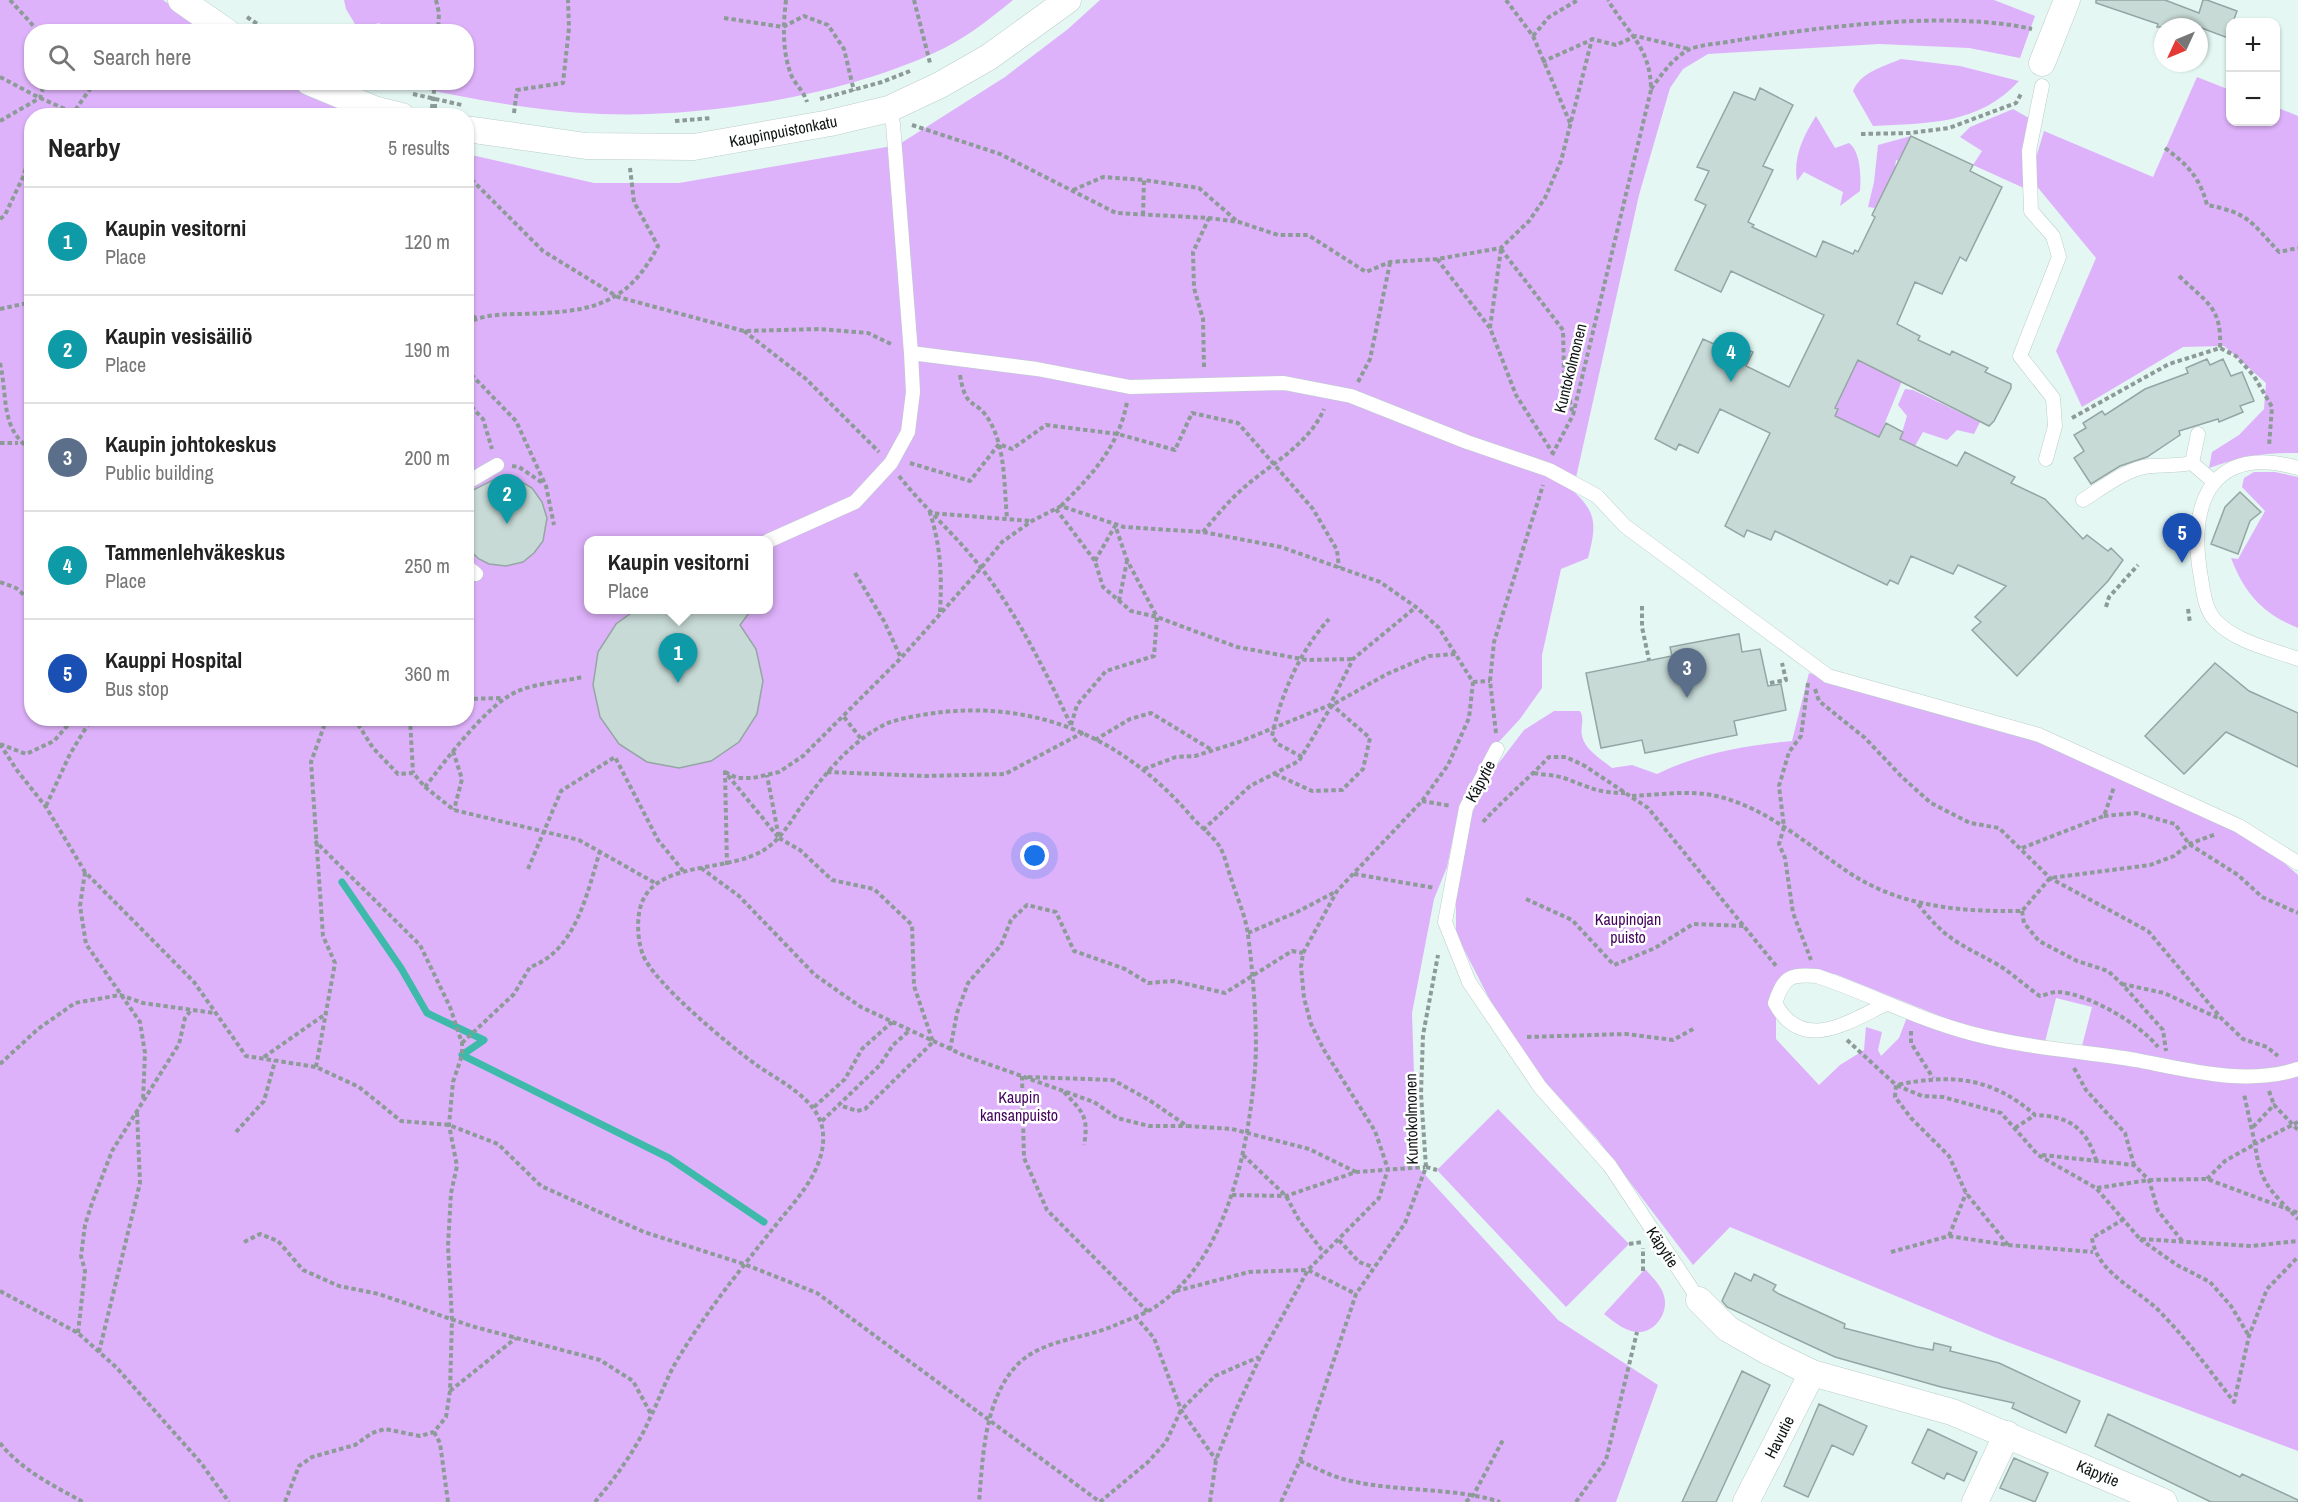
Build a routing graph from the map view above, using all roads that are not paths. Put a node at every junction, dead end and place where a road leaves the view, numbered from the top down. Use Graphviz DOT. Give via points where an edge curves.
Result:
graph roads {
  1 [pos="181,0"];
  2 [pos="1068,0"];
  3 [pos="2067,0"];
  4 [pos="216,24"];
  5 [pos="2042,74"];
  6 [pos="327,90"];
  7 [pos="406,104"];
  8 [pos="891,116"];
  9 [pos="474,119"];
  10 [pos="911,353"];
  11 [pos="2198,434"];
  12 [pos="2046,459"];
  13 [pos="2192,464"];
  14 [pos="497,465"];
  15 [pos="2298,468"];
  16 [pos="474,478"];
  17 [pos="2214,482"];
  18 [pos="2083,500"];
  19 [pos="773,539"];
  20 [pos="2298,659"];
  21 [pos="1497,749"];
  22 [pos="2298,863"];
  23 [pos="1886,1004"];
  24 [pos="2297,1069"];
  25 [pos="1699,1300"];
  26 [pos="1812,1372"];
  27 [pos="2007,1434"];
  28 [pos="1746,1502"];
  29 [pos="1975,1502"];
  30 [pos="2164,1502"];
  1 -- 4 [label="street"];
  2 -- 8 [label="street, Kaupinpuistonkatu" via="989,57"];
  3 -- 5 [label="street"];
  5 -- 12 [label="lane" via="2029,151 2031,211 2053,236 2059,257 2020,356 2053,398 2055,426"];
  6 -- 7 [label="street" via="352,101"];
  8 -- 9 [label="street, Kaupinpuistonkatu" via="704,146 630,148 586,146"];
  8 -- 10 [label="lane"];
  10 -- 19 [label="lane" via="913,392 908,432 892,461 855,502"];
  10 -- 22 [label="lane" via="1037,369 1130,387 1284,383 1351,396 1549,470 1597,496 1625,526 1828,676 2039,735 2240,826"];
  11 -- 13 [label="lane"];
  13 -- 17 [label="lane"];
  13 -- 18 [label="lane" via="2148,466"];
  14 -- 16 [label="lane"];
  15 -- 17 [label="lane" via="2267,463 2240,466 2218,476"];
  17 -- 20 [label="lane" via="2205,494 2198,517 2199,561 2206,603 2214,619 2233,634"];
  21 -- 25 [label="lane, Käpytie" via="1466,808 1445,922 1469,982 1540,1088 1610,1166"];
  23 -- 23 [label="lane" via="1859,990 1817,976 1799,975 1781,984 1775,1004 1783,1019 1812,1032 1835,1029"];
  23 -- 24 [label="lane" via="1971,1034 2070,1051 2238,1076 2277,1075"];
  25 -- 26 [label="street, Käpytie" via="1728,1329"];
  26 -- 27 [label="street, Käpytie" via="1952,1412"];
  26 -- 28 [label="street, Havutie"];
  27 -- 29 [label="street"];
  27 -- 30 [label="street, Käpytie"];
}
